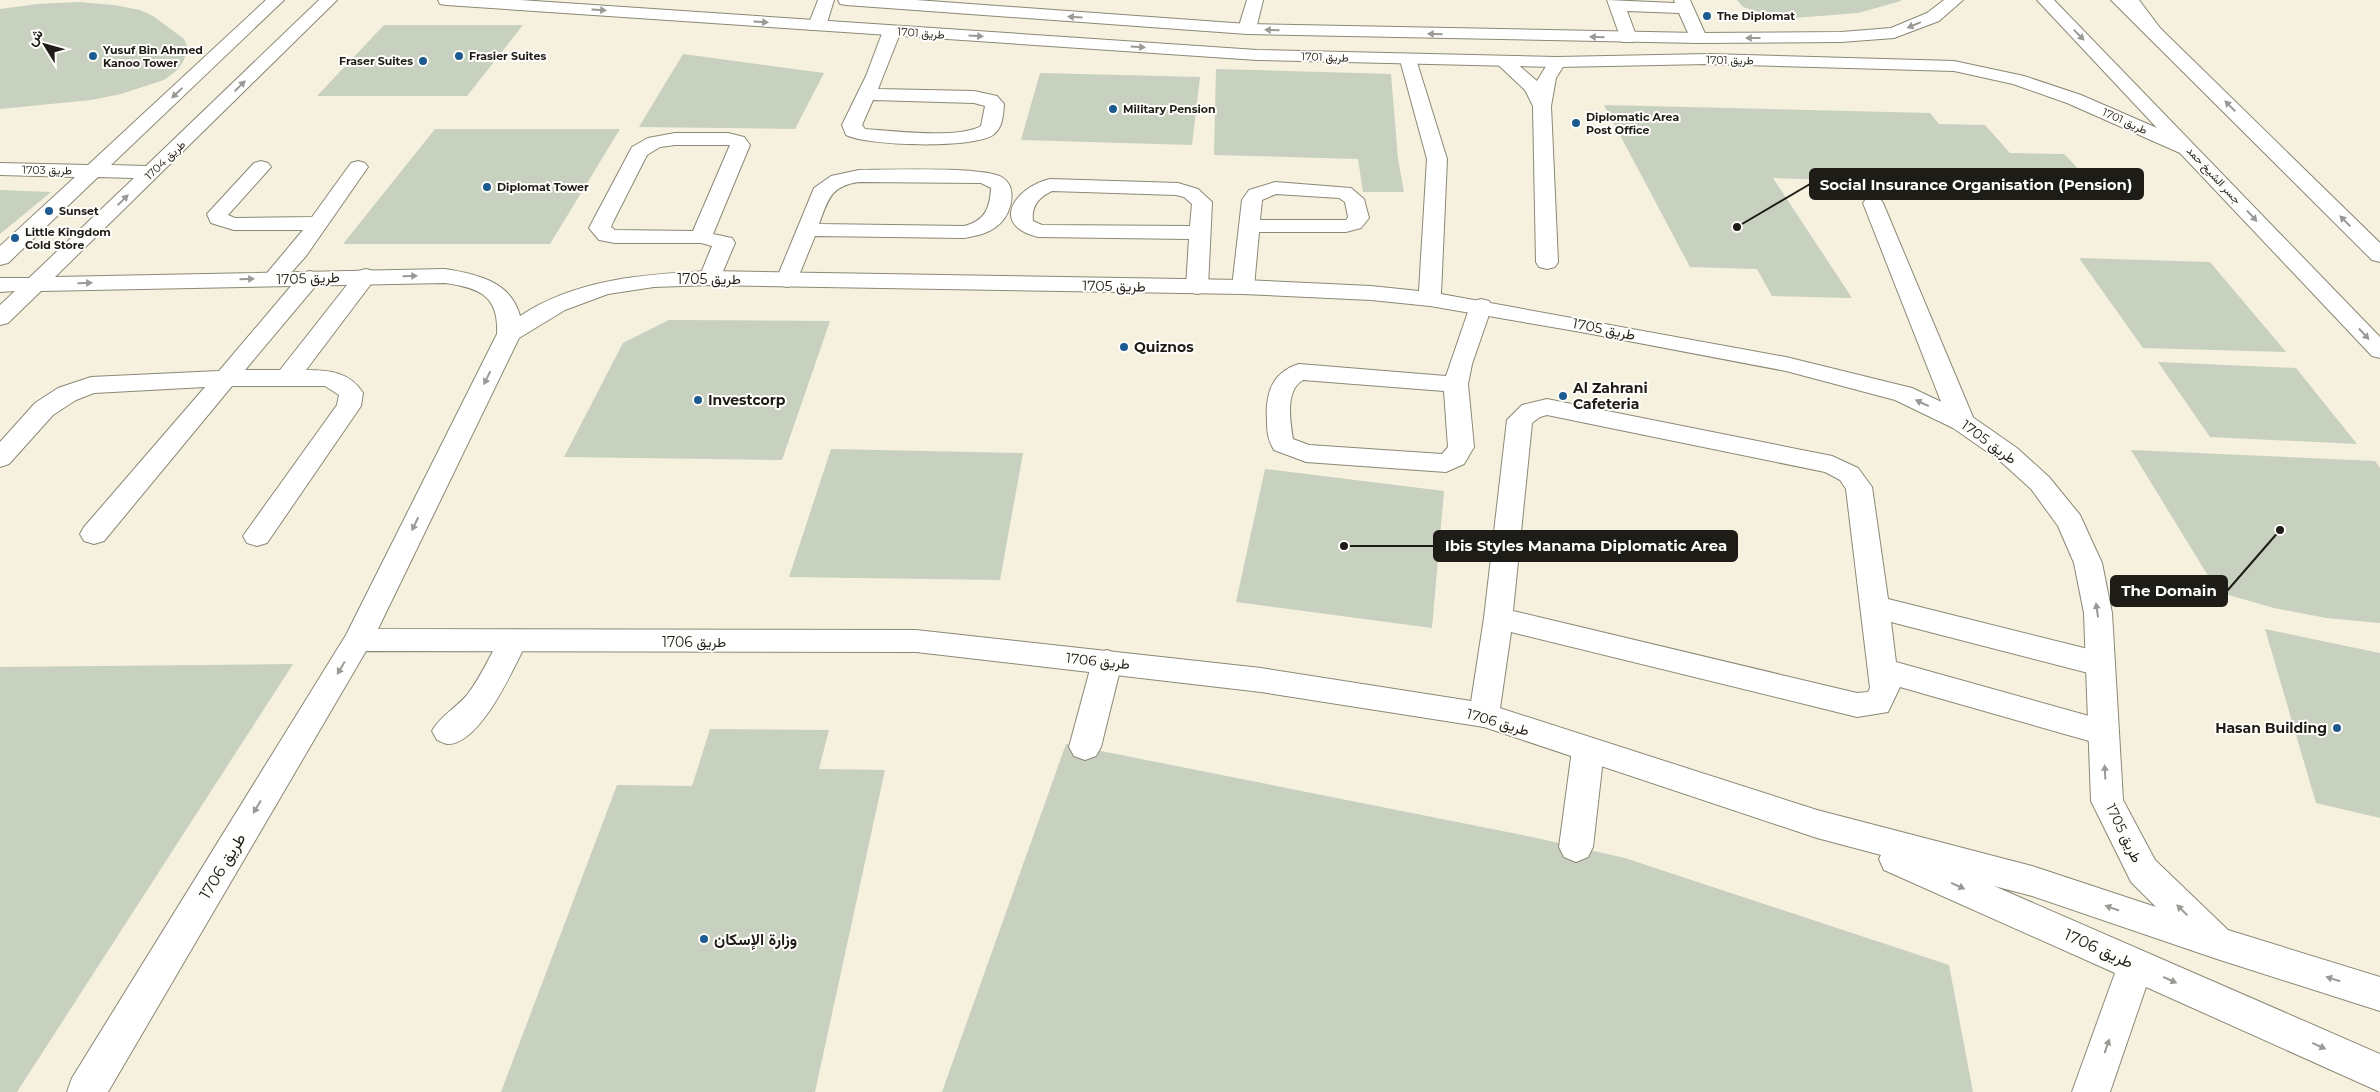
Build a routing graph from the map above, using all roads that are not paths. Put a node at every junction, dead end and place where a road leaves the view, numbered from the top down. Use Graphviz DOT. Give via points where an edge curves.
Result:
graph roads {
  1 [pos="276,0"];
  2 [pos="329,0"];
  3 [pos="446,0"];
  4 [pos="826,0"];
  5 [pos="846,0"];
  6 [pos="1255,0"];
  7 [pos="1955,0"];
  8 [pos="2045,0"];
  9 [pos="2119,0"];
  10 [pos="2131,0"];
  11 [pos="1616,3"];
  12 [pos="1683,4"];
  13 [pos="816,26"];
  14 [pos="1247,29"];
  15 [pos="892,31"];
  16 [pos="2154,32"];
  17 [pos="1628,38"];
  18 [pos="1698,38"];
  19 [pos="1636,59"];
  20 [pos="1708,59"];
  21 [pos="1409,60"];
  22 [pos="1503,61"];
  23 [pos="1558,62"];
  24 [pos="867,94"];
  25 [pos="1542,106"];
  26 [pos="2190,150"];
  27 [pos="261,167"];
  28 [pos="358,167"];
  29 [pos="0,169"];
  30 [pos="94,171"];
  31 [pos="152,172"];
  32 [pos="1873,203"];
  33 [pos="317,224"];
  34 [pos="1249,226"];
  35 [pos="807,230"];
  36 [pos="1200,233"];
  37 [pos="701,237"];
  38 [pos="2380,255"];
  39 [pos="0,258"];
  40 [pos="1547,262"];
  41 [pos="366,276"];
  42 [pos="310,278"];
  43 [pos="710,278"];
  44 [pos="273,279"];
  45 [pos="787,280"];
  46 [pos="0,285"];
  47 [pos="36,285"];
  48 [pos="1197,287"];
  49 [pos="1243,288"];
  50 [pos="1430,299"];
  51 [pos="1481,306"];
  52 [pos="0,318"];
  53 [pos="509,334"];
  54 [pos="2380,351"];
  55 [pos="288,377"];
  56 [pos="226,378"];
  57 [pos="1456,384"];
  58 [pos="1962,422"];
  59 [pos="0,458"];
  60 [pos="94,534"];
  61 [pos="256,536"];
  62 [pos="1875,607"];
  63 [pos="1498,618"];
  64 [pos="358,640"];
  65 [pos="512,642"];
  66 [pos="1107,662"];
  67 [pos="2100,664"];
  68 [pos="1883,670"];
  69 [pos="1484,715"];
  70 [pos="448,731"];
  71 [pos="2103,732"];
  72 [pos="1085,747"];
  73 [pos="1588,750"];
  74 [pos="1817,824"];
  75 [pos="1576,847"];
  76 [pos="2217,943"];
  77 [pos="2136,964"];
  78 [pos="2380,994"];
  79 [pos="2380,1073"];
  80 [pos="86,1092"];
  81 [pos="2091,1092"];
  1 -- 30 [label="street, one-way"];
  31 -- 2 [label="street, طريق 1704, one-way"];
  3 -- 13 [label="street, طريق 1701, one-way"];
  4 -- 13 [label="street"];
  14 -- 5 [label="street, طريق 1701, one-way"];
  6 -- 14 [label="street"];
  7 -- 18 [label="street, طريق 1701, one-way" via="1933,17 1894,33 1841,37"];
  8 -- 26 [label="street, جسر الشيخ حمد, one-way"];
  9 -- 16 [label="street"];
  10 -- 16 [label="street"];
  11 -- 12 [label="street"];
  11 -- 17 [label="street"];
  12 -- 18 [label="street"];
  13 -- 15 [label="street, طريق 1701"];
  17 -- 14 [label="street, طريق 1701, one-way"];
  15 -- 21 [label="street, طريق 1701, one-way" via="1257,54"];
  15 -- 24 [label="street"];
  38 -- 16 [label="street, one-way"];
  17 -- 18 [label="street, طريق 1701"];
  17 -- 19 [label="street"];
  18 -- 20 [label="street"];
  19 -- 20 [label="street, طريق 1701"];
  19 -- 23 [label="street, طريق 1701"];
  20 -- 26 [label="street, طريق 1701" via="1954,66 1987,72 2074,98"];
  21 -- 22 [label="street, طريق 1701"];
  21 -- 50 [label="street" via="1436,159"];
  22 -- 23 [label="street, طريق 1701"];
  22 -- 25 [label="street" via="1525,77"];
  23 -- 25 [label="street" via="1547,78"];
  24 -- 24 [label="street" via="852,125 853,131 861,135 969,138 986,132 992,125 995,104 990,100"];
  25 -- 40 [label="street"];
  26 -- 54 [label="street, جسر الشيخ حمد, one-way"];
  27 -- 33 [label="street" via="216,214 218,219 234,224"];
  28 -- 33 [label="street"];
  29 -- 30 [label="street, طريق 1703"];
  30 -- 31 [label="street, طريق 1703"];
  30 -- 39 [label="street"];
  47 -- 31 [label="street, طريق 1704, one-way"];
  32 -- 58 [label="street"];
  33 -- 44 [label="street"];
  34 -- 34 [label="street" via="1252,200 1256,194 1275,188 1344,192 1356,202 1359,218 1346,226"];
  34 -- 49 [label="street"];
  35 -- 35 [label="street" via="821,192 843,178 982,177 1001,186 997,216 978,230"];
  35 -- 45 [label="street"];
  36 -- 36 [label="street" via="1202,202 1191,193 1159,187 1050,185 1027,198 1021,218 1023,224 1038,231"];
  36 -- 48 [label="street"];
  37 -- 37 [label="street" via="615,237 600,228 645,146 663,140 728,139 740,145"];
  37 -- 43 [label="street" via="724,243"];
  41 -- 42 [label="street, طريق 1705"];
  41 -- 53 [label="street, طريق 1705, one-way" via="445,276 482,285 507,305 511,319"];
  41 -- 55 [label="street"];
  42 -- 44 [label="street, طريق 1705"];
  42 -- 56 [label="street"];
  43 -- 45 [label="street, طريق 1705"];
  43 -- 53 [label="street, طريق 1705" via="654,279 601,288 550,307"];
  47 -- 44 [label="street, طريق 1705, one-way"];
  45 -- 48 [label="street, طريق 1705"];
  46 -- 47 [label="street, طريق 1705"];
  47 -- 52 [label="street, طريق 1704"];
  48 -- 49 [label="street, طريق 1705"];
  49 -- 50 [label="street, طريق 1705" via="1371,293"];
  50 -- 51 [label="street, طريق 1705"];
  51 -- 57 [label="street"];
  58 -- 51 [label="street, طريق 1705, one-way" via="1903,394 1814,370"];
  53 -- 64 [label="street, طريق 1706, one-way"];
  55 -- 56 [label="street"];
  55 -- 61 [label="street" via="328,378 342,384 351,393 350,406"];
  56 -- 59 [label="street" via="91,385 67,394 44,409"];
  56 -- 60 [label="street"];
  57 -- 57 [label="street" via="1462,447 1456,458 1446,463 1306,452 1283,444 1280,437 1280,389 1289,376 1300,372"];
  67 -- 58 [label="street, طريق 1705, one-way" via="2098,613 2088,563 2070,522 2040,482 2008,454"];
  62 -- 63 [label="street" via="1859,487 1849,474 1832,465 1547,407 1531,411 1520,420"];
  62 -- 67 [label="street"];
  62 -- 68 [label="street"];
  63 -- 68 [label="street" via="1857,705 1877,703 1885,689"];
  63 -- 69 [label="street"];
  64 -- 65 [label="street, طريق 1706"];
  64 -- 80 [label="street, طريق 1706, one-way"];
  65 -- 66 [label="street, طريق 1706" via="916,641"];
  65 -- 70 [label="street" via="480,704"];
  66 -- 69 [label="street, طريق 1706" via="1261,680"];
  66 -- 72 [label="street"];
  67 -- 71 [label="street, طريق 1705"];
  68 -- 71 [label="street"];
  69 -- 73 [label="street, طريق 1706"];
  76 -- 71 [label="street, طريق 1705, one-way" via="2142,871 2107,801"];
  73 -- 74 [label="street, طريق 1706"];
  73 -- 75 [label="street"];
  76 -- 74 [label="street, طريق 1706, one-way" via="2032,881"];
  74 -- 77 [label="street, طريق 1706, one-way"];
  78 -- 76 [label="street, طريق 1706, one-way"];
  77 -- 79 [label="street, طريق 1706, one-way"];
  81 -- 77 [label="street, one-way"];
}
